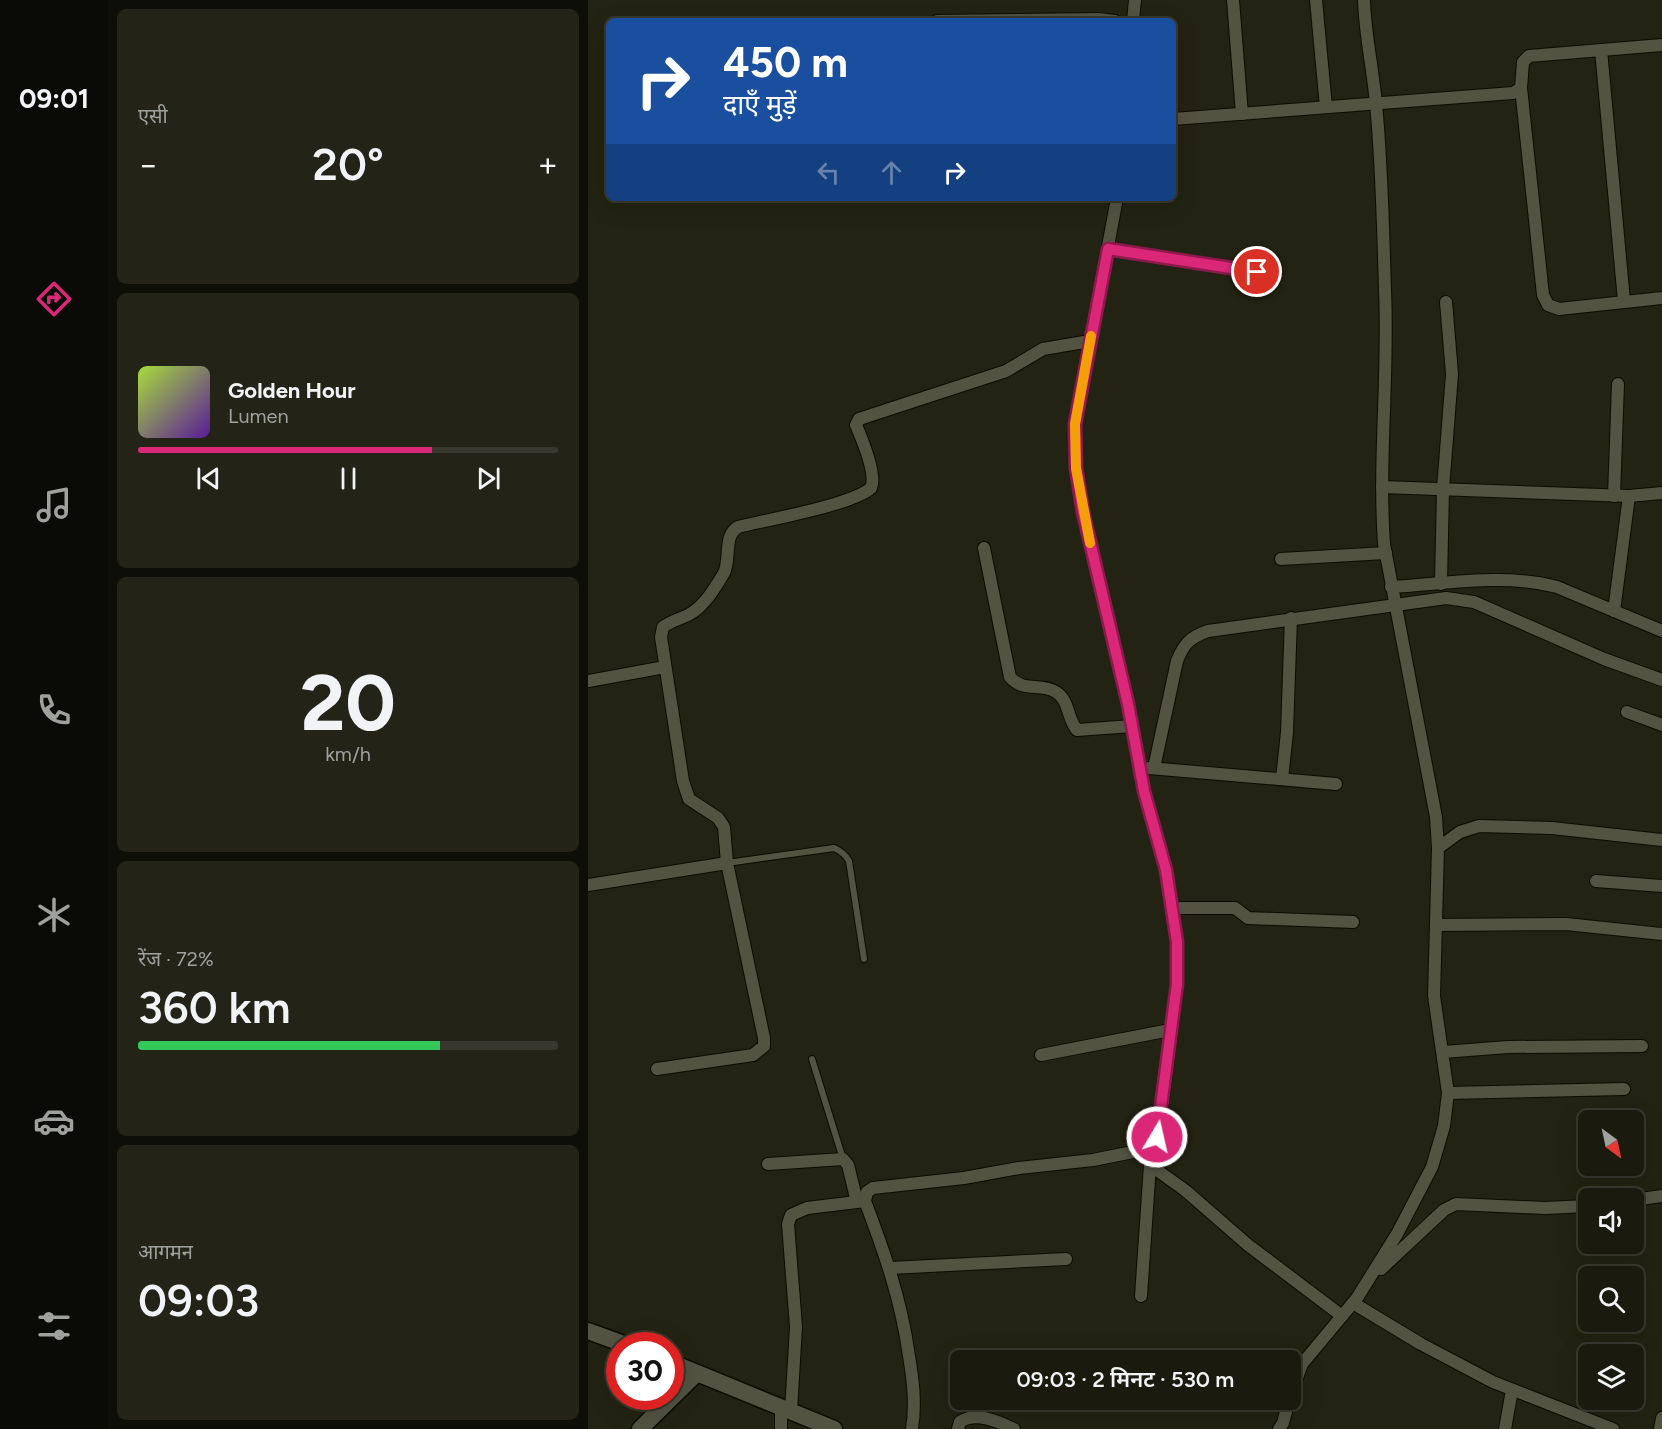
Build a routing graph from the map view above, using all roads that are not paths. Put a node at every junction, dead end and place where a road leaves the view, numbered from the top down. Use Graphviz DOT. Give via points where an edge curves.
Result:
graph roads {
  1 [pos="1135,0"];
  2 [pos="1233,0"];
  3 [pos="1316,0"];
  4 [pos="1364,0"];
  5 [pos="1133,18"];
  6 [pos="1662,45"];
  7 [pos="1601,50"];
  8 [pos="1521,88"];
  9 [pos="1376,103"];
  10 [pos="1326,107"];
  11 [pos="1242,114"];
  12 [pos="1176,119"];
  13 [pos="1116,201"];
  14 [pos="1108,249"];
  15 [pos="1257,272"];
  16 [pos="1662,298"];
  17 [pos="1446,302"];
  18 [pos="1624,302"];
  19 [pos="1090,341"];
  20 [pos="1618,384"];
  21 [pos="1382,487"];
  22 [pos="1443,489"];
  23 [pos="1662,493"];
  24 [pos="1614,496"];
  25 [pos="1629,496"];
  26 [pos="984,548"];
  27 [pos="1386,553"];
  28 [pos="1281,559"];
  29 [pos="1441,584"];
  30 [pos="1393,596"];
  31 [pos="1614,611"];
  32 [pos="1291,618"];
  33 [pos="1662,631"];
  34 [pos="665,667"];
  35 [pos="1662,680"];
  36 [pos="588,681"];
  37 [pos="1627,712"];
  38 [pos="1662,725"];
  39 [pos="1132,726"];
  40 [pos="1148,768"];
  41 [pos="1282,779"];
  42 [pos="1336,784"];
  43 [pos="1662,840"];
  44 [pos="1438,848"];
  45 [pos="727,863"];
  46 [pos="1596,881"];
  47 [pos="588,885"];
  48 [pos="1662,886"];
  49 [pos="1173,908"];
  50 [pos="1353,922"];
  51 [pos="1436,925"];
  52 [pos="1662,934"];
  53 [pos="864,959"];
  54 [pos="1170,1030"];
  55 [pos="1642,1046"];
  56 [pos="1443,1052"];
  57 [pos="1041,1055"];
  58 [pos="812,1059"];
  59 [pos="657,1069"];
  60 [pos="1624,1089"];
  61 [pos="1448,1093"];
  62 [pos="1148,1147"];
  63 [pos="843,1159"];
  64 [pos="768,1164"];
  65 [pos="1150,1165"];
  66 [pos="1662,1196"];
  67 [pos="1644,1199"];
  68 [pos="861,1201"];
  69 [pos="1578,1206"];
  70 [pos="1066,1259"];
  71 [pos="890,1268"];
  72 [pos="1371,1278"];
  73 [pos="1141,1296"];
  74 [pos="1353,1303"];
  75 [pos="1342,1316"];
  76 [pos="588,1331"];
  77 [pos="606,1338"];
  78 [pos="1301,1367"];
  79 [pos="684,1368"];
  80 [pos="697,1373"];
  81 [pos="1512,1390"];
  82 [pos="786,1409"];
  83 [pos="1286,1410"];
  84 [pos="1662,1418"];
  85 [pos="640,1429"];
  86 [pos="782,1429"];
  87 [pos="834,1429"];
  88 [pos="912,1429"];
  89 [pos="958,1429"];
  90 [pos="1014,1429"];
  91 [pos="1279,1429"];
  92 [pos="1505,1429"];
  93 [pos="1613,1429"];
  94 [pos="1660,1429"];
  1 -- 5 [label="street"];
  2 -- 11 [label="street"];
  3 -- 10 [label="street"];
  4 -- 9 [label="street"];
  6 -- 7 [label="street"];
  7 -- 8 [label="street" via="1525,58"];
  7 -- 18 [label="street"];
  8 -- 9 [label="street" via="1513,93"];
  8 -- 18 [label="street" via="1545,301 1559,309"];
  9 -- 10 [label="street"];
  9 -- 21 [label="street" via="1386,293"];
  10 -- 11 [label="street"];
  11 -- 12 [label="street"];
  13 -- 14 [label="street"];
  14 -- 15 [label="lane"];
  14 -- 19 [label="street"];
  16 -- 18 [label="street"];
  17 -- 22 [label="street" via="1452,374"];
  19 -- 34 [label="street" via="1044,349 1006,371 859,419 856,425 873,480 871,488 815,509 732,530 727,566 714,590 698,609 668,623 661,631"];
  19 -- 39 [label="street" via="1075,424 1076,468"];
  20 -- 24 [label="street"];
  21 -- 22 [label="street"];
  21 -- 27 [label="street"];
  22 -- 24 [label="street"];
  22 -- 29 [label="street"];
  23 -- 25 [label="street"];
  24 -- 25 [label="street"];
  25 -- 31 [label="street"];
  26 -- 39 [label="street" via="1010,677 1021,686 1058,693 1077,730"];
  27 -- 28 [label="street"];
  27 -- 30 [label="street"];
  29 -- 30 [label="street"];
  29 -- 31 [label="street" via="1539,582"];
  30 -- 32 [label="street"];
  30 -- 35 [label="street" via="1474,602"];
  30 -- 44 [label="street" via="1431,787"];
  31 -- 33 [label="street"];
  32 -- 40 [label="street" via="1208,631 1188,640 1177,661"];
  32 -- 41 [label="street"];
  34 -- 36 [label="street"];
  34 -- 45 [label="street" via="686,793 722,821"];
  37 -- 38 [label="street"];
  39 -- 40 [label="street"];
  40 -- 41 [label="street"];
  40 -- 49 [label="street" via="1146,796"];
  41 -- 42 [label="street"];
  43 -- 44 [label="street" via="1552,828 1479,826 1460,832"];
  44 -- 51 [label="street"];
  45 -- 47 [label="street"];
  45 -- 53 [label="lane" via="840,850 849,861"];
  45 -- 59 [label="street" via="764,1046 753,1055"];
  46 -- 48 [label="street"];
  49 -- 50 [label="street" via="1235,908 1248,918"];
  49 -- 54 [label="street" via="1178,961"];
  51 -- 52 [label="street" via="1566,924"];
  51 -- 56 [label="street" via="1434,996"];
  54 -- 57 [label="street"];
  54 -- 62 [label="street" via="1158,1131"];
  55 -- 56 [label="street" via="1508,1047"];
  56 -- 61 [label="street"];
  58 -- 63 [label="lane"];
  60 -- 61 [label="street"];
  61 -- 72 [label="street" via="1444,1126 1432,1167"];
  62 -- 65 [label="street"];
  62 -- 68 [label="street" via="1093,1160 873,1188"];
  63 -- 64 [label="street"];
  63 -- 68 [label="street"];
  65 -- 73 [label="street"];
  65 -- 75 [label="street"];
  66 -- 67 [label="street"];
  68 -- 71 [label="street"];
  68 -- 82 [label="street" via="807,1208 791,1215 788,1224 796,1327"];
  69 -- 72 [label="street" via="1456,1204 1444,1210"];
  70 -- 71 [label="street"];
  71 -- 88 [label="street" via="912,1370"];
  72 -- 74 [label="street"];
  74 -- 75 [label="street"];
  74 -- 81 [label="street" via="1421,1344"];
  75 -- 78 [label="street"];
  76 -- 77 [label="main road"];
  79 -- 80 [label="main road"];
  80 -- 82 [label="main road"];
  80 -- 85 [label="main road"];
  81 -- 92 [label="street"];
  81 -- 93 [label="street"];
  82 -- 86 [label="street"];
  82 -- 87 [label="main road"];
  83 -- 91 [label="street"];
  84 -- 94 [label="street"];
  89 -- 90 [label="street" via="960,1422 970,1418 990,1419"];
}
